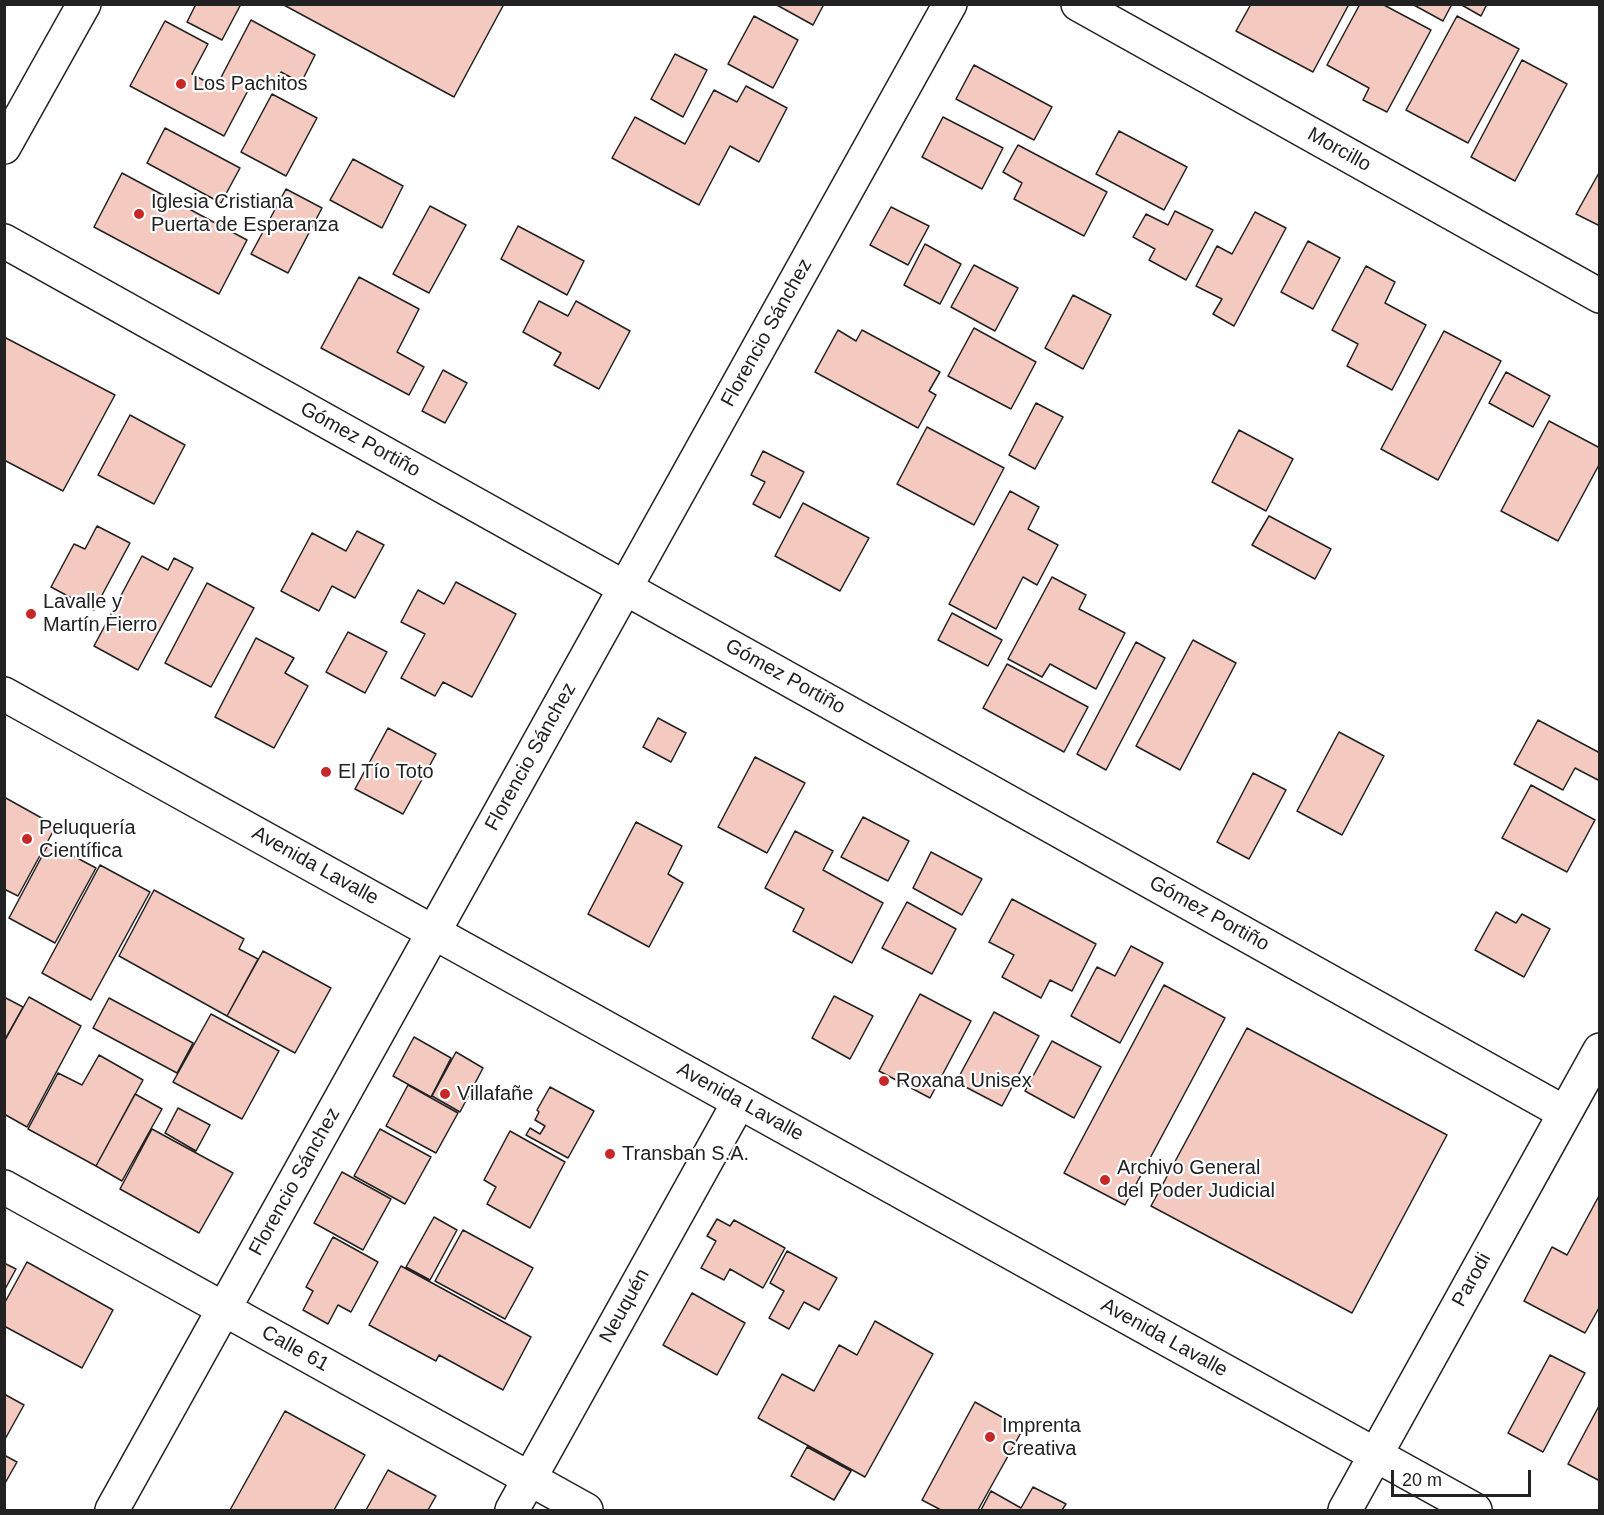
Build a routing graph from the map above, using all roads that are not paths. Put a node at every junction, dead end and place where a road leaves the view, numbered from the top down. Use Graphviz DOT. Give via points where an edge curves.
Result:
graph roads {
  1 [pos="84,4"];
  2 [pos="950,4"];
  3 [pos="1078,4"];
  4 [pos="4,147"];
  5 [pos="4,241"];
  6 [pos="1599,296"];
  7 [pos="625,588"];
  8 [pos="4,694"];
  9 [pos="434,932"];
  10 [pos="1599,1050"];
  11 [pos="739,1102"];
  12 [pos="1565,1113"];
  13 [pos="4,1187"];
  14 [pos="224,1309"];
  15 [pos="1376,1455"];
  16 [pos="529,1479"];
  17 [pos="112,1510"];
  18 [pos="512,1510"];
  19 [pos="586,1510"];
  20 [pos="1345,1510"];
  21 [pos="1475,1510"];
  1 -- 4 [label="street"];
  2 -- 7 [label="street, Florencio Sánchez"];
  3 -- 6 [label="street, Morcillo"];
  5 -- 7 [label="street, Gómez Portiño"];
  7 -- 9 [label="street, Florencio Sánchez"];
  7 -- 12 [label="street, Gómez Portiño"];
  8 -- 9 [label="street, Avenida Lavalle"];
  9 -- 11 [label="street, Avenida Lavalle"];
  9 -- 14 [label="street, Florencio Sánchez"];
  10 -- 12 [label="street, Parodi"];
  11 -- 15 [label="street, Avenida Lavalle"];
  11 -- 16 [label="street, Neuquén"];
  12 -- 15 [label="street, Parodi"];
  13 -- 14 [label="street, Calle 61"];
  14 -- 16 [label="street, Calle 61"];
  14 -- 17 [label="street, Florencio Sánchez"];
  15 -- 20 [label="street, Parodi"];
  15 -- 21 [label="street, Avenida Lavalle"];
  16 -- 18 [label="street, Neuquén"];
  16 -- 19 [label="street, Calle 61"];
}
